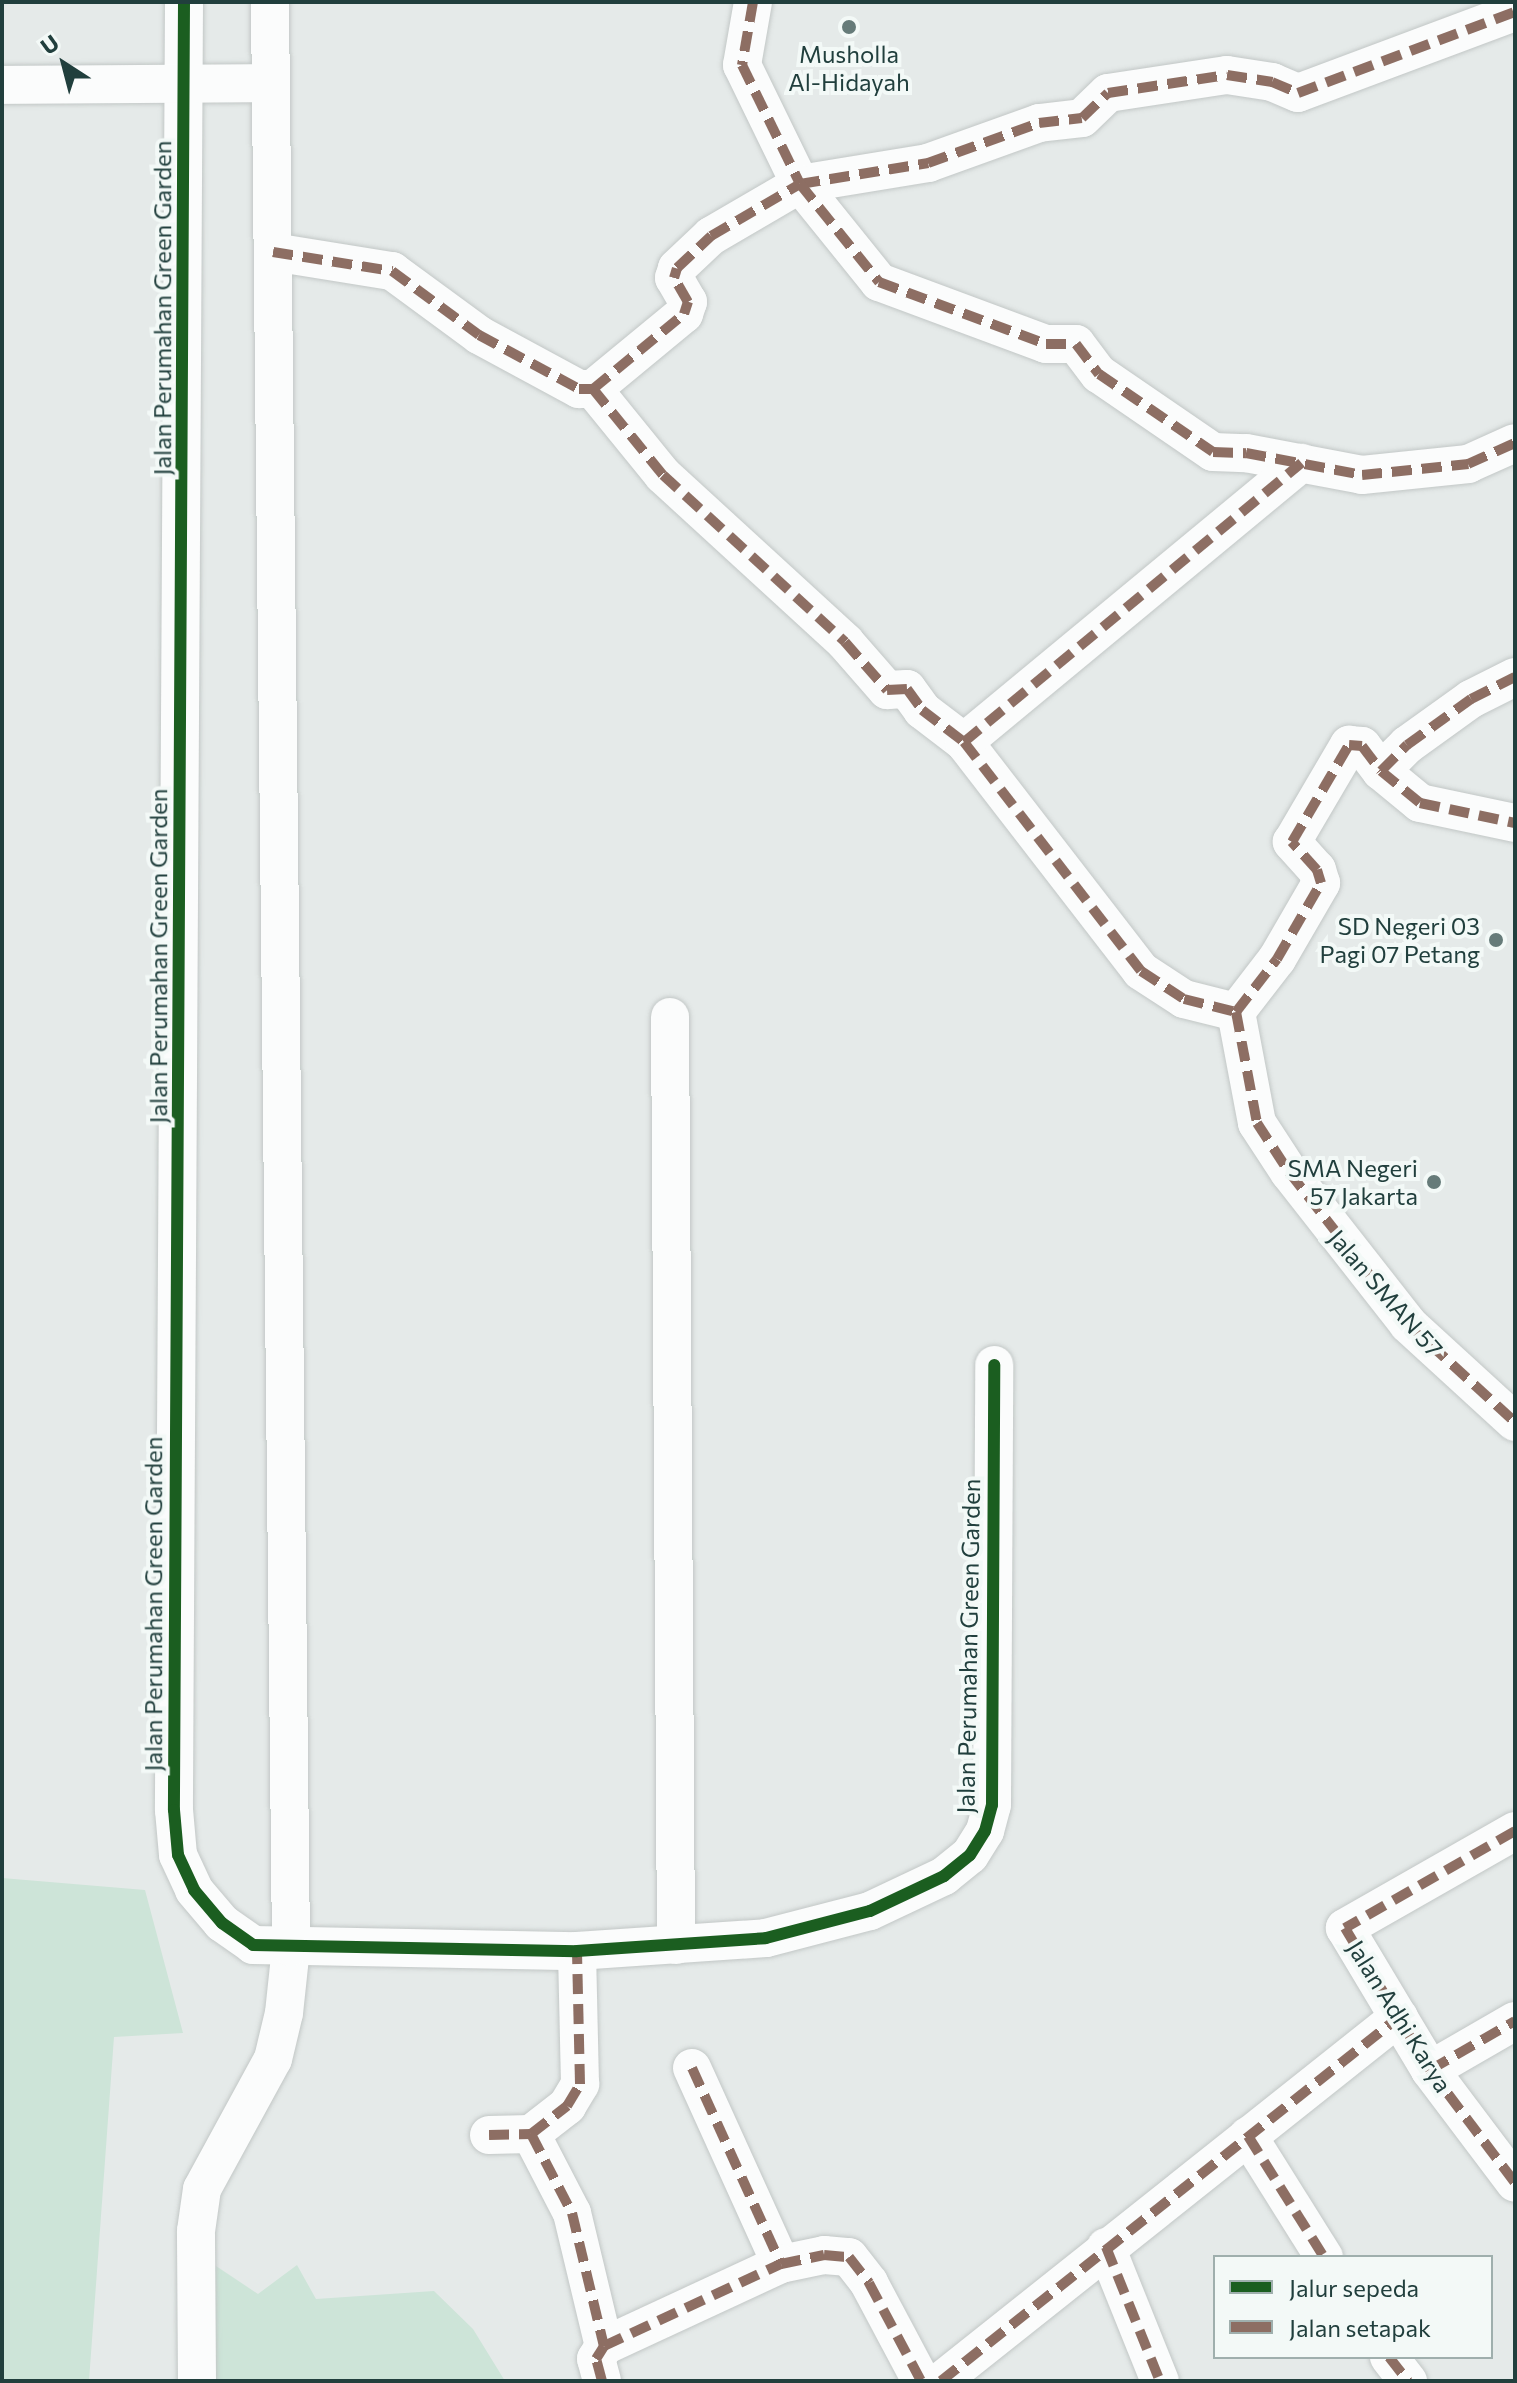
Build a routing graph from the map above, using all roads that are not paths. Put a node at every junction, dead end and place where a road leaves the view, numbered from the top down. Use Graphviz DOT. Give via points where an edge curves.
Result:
graph roads {
  1 [pos="184,2"];
  2 [pos="270,2"];
  3 [pos="753,2"];
  4 [pos="1515,12"];
  5 [pos="271,83"];
  6 [pos="185,84"];
  7 [pos="2,85"];
  8 [pos="800,184"];
  9 [pos="273,252"];
  10 [pos="593,389"];
  11 [pos="1515,443"];
  12 [pos="1301,463"];
  13 [pos="1515,677"];
  14 [pos="964,742"];
  15 [pos="1381,771"];
  16 [pos="1515,823"];
  17 [pos="1236,1012"];
  18 [pos="670,1017"];
  19 [pos="994,1365"];
  20 [pos="1515,1422"];
  21 [pos="1515,1831"];
  22 [pos="676,1945"];
  23 [pos="291,1947"];
  24 [pos="577,1951"];
  25 [pos="1399,2017"];
  26 [pos="1515,2021"];
  27 [pos="692,2068"];
  28 [pos="1430,2070"];
  29 [pos="531,2134"];
  30 [pos="489,2135"];
  31 [pos="1248,2136"];
  32 [pos="1515,2183"];
  33 [pos="1106,2247"];
  34 [pos="1323,2255"];
  35 [pos="781,2264"];
  36 [pos="1391,2359"];
  37 [pos="603,2364"];
  38 [pos="197,2381"];
  39 [pos="921,2381"];
  40 [pos="941,2381"];
  41 [pos="1160,2381"];
  42 [pos="1408,2381"];
  1 -- 6 [label="street, Jalan Perumahan Green Garden"];
  2 -- 5 [label="street"];
  3 -- 8 [label="street" via="742,65"];
  4 -- 8 [label="street" via="1298,93 1272,82 1227,75 1108,93 1082,118 1039,123 928,163"];
  5 -- 6 [label="street"];
  5 -- 9 [label="street"];
  6 -- 7 [label="street"];
  6 -- 23 [label="street, Jalan Perumahan Green Garden" via="174,1810 178,1855 194,1890 222,1923 253,1945"];
  8 -- 10 [label="street" via="711,236 677,268 674,278 688,302 684,314"];
  8 -- 12 [label="street" via="879,282 1046,344 1076,344 1099,374 1213,452"];
  9 -- 10 [label="street" via="392,271 479,335 579,389"];
  9 -- 23 [label="street"];
  10 -- 14 [label="street" via="663,475 845,642 887,690 907,689 922,710"];
  11 -- 12 [label="street" via="1468,464 1362,475"];
  12 -- 14 [label="street"];
  13 -- 15 [label="street" via="1471,699"];
  14 -- 17 [label="street" via="1141,971 1184,999"];
  15 -- 16 [label="street" via="1420,803"];
  15 -- 17 [label="street" via="1362,746 1349,745 1293,836 1292,847 1317,870 1321,883 1277,959"];
  17 -- 20 [label="street, Jalan SMAN 57" via="1257,1123 1289,1172 1408,1324"];
  18 -- 22 [label="street"];
  19 -- 22 [label="street, Jalan Perumahan Green Garden" via="992,1805 985,1831 970,1855 944,1876 870,1911 766,1938"];
  21 -- 25 [label="street, Jalan Adhi Karya" via="1345,1928"];
  22 -- 24 [label="street, Jalan Perumahan Green Garden"];
  23 -- 24 [label="street, Jalan Perumahan Green Garden"];
  23 -- 38 [label="street" via="273,2059 202,2189 196,2231"];
  24 -- 29 [label="street" via="580,2084 567,2106"];
  25 -- 28 [label="street, Jalan Adhi Karya"];
  25 -- 31 [label="street"];
  26 -- 28 [label="street"];
  27 -- 35 [label="street"];
  28 -- 32 [label="street, Jalan Adhi Karya"];
  29 -- 30 [label="street"];
  29 -- 37 [label="street" via="572,2213"];
  31 -- 33 [label="street"];
  31 -- 34 [label="street"];
  33 -- 40 [label="street"];
  33 -- 41 [label="street"];
  35 -- 37 [label="street"];
  35 -- 39 [label="street" via="824,2255 849,2257 869,2283"];
  36 -- 42 [label="street"];
}
